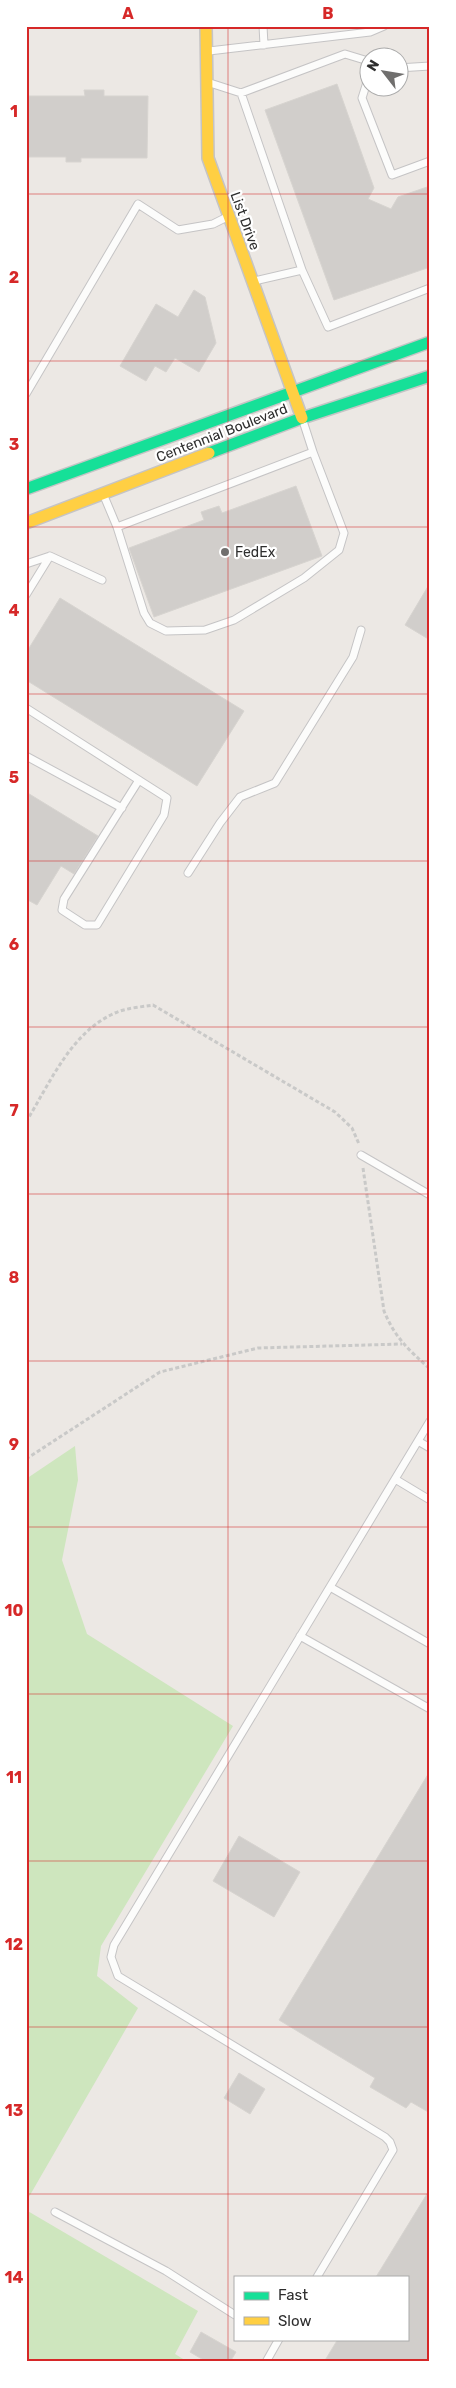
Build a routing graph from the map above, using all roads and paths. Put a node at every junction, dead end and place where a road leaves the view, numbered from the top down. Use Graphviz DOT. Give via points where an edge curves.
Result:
graph roads {
  1 [pos="206,26"];
  2 [pos="263,26"];
  3 [pos="384,26"];
  4 [pos="264,45"];
  5 [pos="206,51"];
  6 [pos="358,58"];
  7 [pos="430,66"];
  8 [pos="408,67"];
  9 [pos="206,81"];
  10 [pos="241,93"];
  11 [pos="362,98"];
  12 [pos="430,161"];
  13 [pos="227,216"];
  14 [pos="302,270"];
  15 [pos="251,281"];
  16 [pos="430,288"];
  17 [pos="430,342"];
  18 [pos="430,376"];
  19 [pos="291,391"];
  20 [pos="26,394"];
  21 [pos="302,418"];
  22 [pos="313,452"];
  23 [pos="28,485"];
  24 [pos="103,494"];
  25 [pos="26,523"];
  26 [pos="117,527"];
  27 [pos="50,556"];
  28 [pos="26,564"];
  29 [pos="102,580"];
  30 [pos="26,595"];
  31 [pos="361,630"];
  32 [pos="26,708"];
  33 [pos="26,756"];
  34 [pos="139,780"];
  35 [pos="122,808"];
  36 [pos="188,874"];
  37 [pos="26,1122"];
  38 [pos="361,1155"];
  39 [pos="430,1195"];
  40 [pos="402,1344"];
  41 [pos="430,1369"];
  42 [pos="430,1421"];
  43 [pos="418,1441"];
  44 [pos="430,1448"];
  45 [pos="26,1460"];
  46 [pos="395,1479"];
  47 [pos="430,1500"];
  48 [pos="330,1587"];
  49 [pos="300,1636"];
  50 [pos="430,1644"];
  51 [pos="430,1709"];
  52 [pos="55,2212"];
  53 [pos="318,2276"];
  54 [pos="234,2314"];
  55 [pos="276,2340"];
  56 [pos="266,2362"];
  1 -- 5 [label="main road, List Drive"];
  2 -- 4 [label="lane"];
  3 -- 4 [label="lane" via="370,32"];
  4 -- 5 [label="lane"];
  5 -- 9 [label="main road, List Drive"];
  6 -- 10 [label="lane" via="344,54"];
  7 -- 8 [label="lane"];
  9 -- 10 [label="lane"];
  9 -- 13 [label="main road, List Drive" via="208,158"];
  10 -- 14 [label="lane"];
  11 -- 12 [label="lane" via="392,175"];
  13 -- 15 [label="main road, List Drive"];
  13 -- 20 [label="lane" via="213,224 178,230 138,204"];
  14 -- 15 [label="lane"];
  14 -- 16 [label="lane" via="328,327"];
  15 -- 19 [label="main road, List Drive"];
  17 -- 19 [label="main road, Centennial Boulevard"];
  18 -- 21 [label="main road, Centennial Boulevard"];
  19 -- 21 [label="main road, List Drive"];
  19 -- 23 [label="main road, Centennial Boulevard"];
  21 -- 22 [label="lane"];
  21 -- 24 [label="main road, Centennial Boulevard"];
  22 -- 26 [label="lane"];
  22 -- 26 [label="lane" via="344,532 339,550 304,578 234,620 205,630 166,631 150,623"];
  24 -- 25 [label="main road, Centennial Boulevard"];
  24 -- 26 [label="lane"];
  27 -- 28 [label="lane"];
  27 -- 29 [label="lane"];
  27 -- 30 [label="lane"];
  31 -- 36 [label="lane" via="353,657 275,783 240,797"];
  32 -- 34 [label="lane"];
  33 -- 35 [label="lane"];
  34 -- 35 [label="lane"];
  34 -- 35 [label="lane" via="167,798 164,815 97,926 85,925 62,910 64,899"];
  37 -- 38 [label="path" via="75,1042 88,1030 117,1011 153,1005 335,1112 352,1128 359,1141"];
  38 -- 39 [label="lane"];
  38 -- 40 [label="path" via="384,1311"];
  40 -- 41 [label="path"];
  40 -- 45 [label="path" via="258,1348 160,1372"];
  42 -- 43 [label="lane"];
  43 -- 44 [label="lane"];
  43 -- 46 [label="lane"];
  46 -- 47 [label="lane"];
  46 -- 48 [label="lane"];
  48 -- 49 [label="lane"];
  48 -- 50 [label="lane"];
  49 -- 51 [label="lane"];
  49 -- 53 [label="lane" via="114,1945 111,1957 118,1976 390,2142 393,2150"];
  52 -- 54 [label="lane" via="166,2272"];
  55 -- 56 [label="lane"];
}
